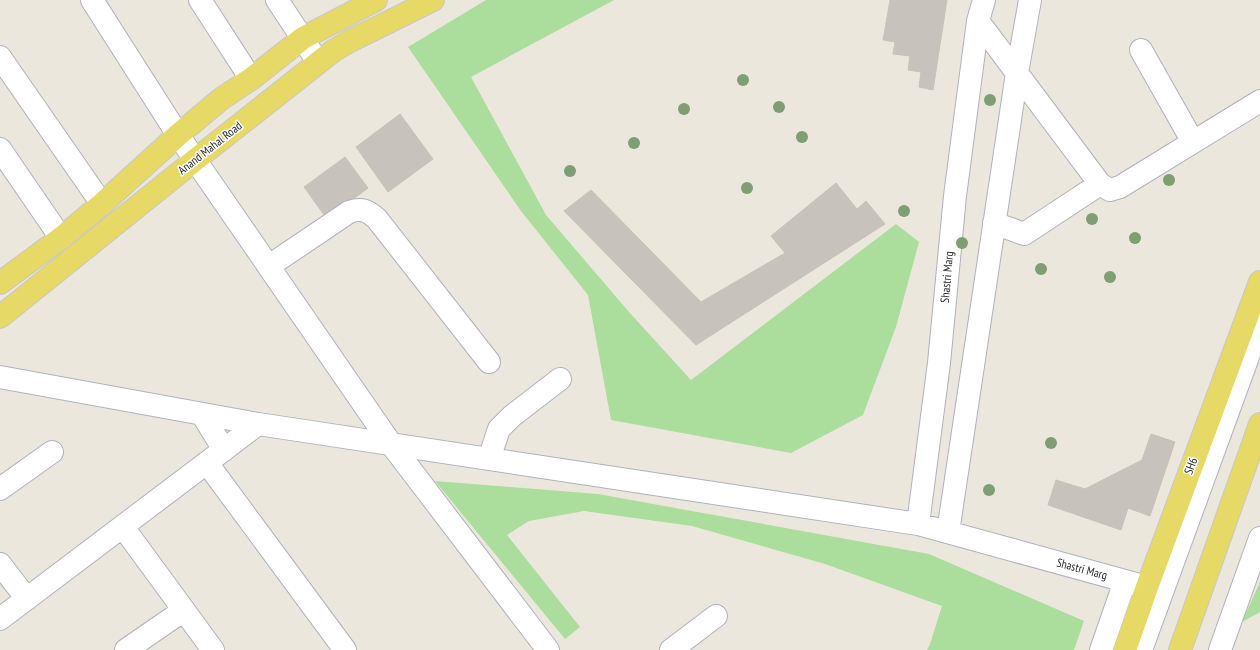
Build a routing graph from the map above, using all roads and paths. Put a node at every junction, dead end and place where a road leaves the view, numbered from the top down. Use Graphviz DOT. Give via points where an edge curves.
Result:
graph roads {
  1 [pos="92,0"];
  2 [pos="200,0"];
  3 [pos="277,0"];
  4 [pos="376,0"];
  5 [pos="432,0"];
  6 [pos="984,0"];
  7 [pos="1030,0"];
  8 [pos="978,21"];
  9 [pos="303,38"];
  10 [pos="1141,50"];
  11 [pos="0,57"];
  12 [pos="318,62"];
  13 [pos="1017,73"];
  14 [pos="251,79"];
  15 [pos="1260,101"];
  16 [pos="178,135"];
  17 [pos="1193,142"];
  18 [pos="0,149"];
  19 [pos="195,160"];
  20 [pos="1100,184"];
  21 [pos="102,204"];
  22 [pos="994,223"];
  23 [pos="61,238"];
  24 [pos="269,266"];
  25 [pos="1260,282"];
  26 [pos="0,283"];
  27 [pos="0,317"];
  28 [pos="1260,324"];
  29 [pos="488,362"];
  30 [pos="1260,366"];
  31 [pos="0,377"];
  32 [pos="560,379"];
  33 [pos="202,414"];
  34 [pos="258,424"];
  35 [pos="1260,424"];
  36 [pos="391,444"];
  37 [pos="224,450"];
  38 [pos="52,452"];
  39 [pos="489,459"];
  40 [pos="207,463"];
  41 [pos="0,489"];
  42 [pos="918,524"];
  43 [pos="122,527"];
  44 [pos="948,532"];
  45 [pos="1260,538"];
  46 [pos="0,564"];
  47 [pos="1125,581"];
  48 [pos="1147,587"];
  49 [pos="27,599"];
  50 [pos="184,610"];
  51 [pos="716,616"];
  52 [pos="0,619"];
  53 [pos="126,650"];
  54 [pos="213,650"];
  55 [pos="345,650"];
  56 [pos="548,650"];
  57 [pos="671,650"];
  58 [pos="1101,650"];
  59 [pos="1125,650"];
  60 [pos="1141,650"];
  61 [pos="1157,650"];
  62 [pos="1180,650"];
  63 [pos="1220,650"];
  1 -- 16 [label="street"];
  2 -- 14 [label="street"];
  3 -- 9 [label="street"];
  4 -- 9 [label="main road"];
  5 -- 12 [label="main road, Anand Mahal Road" via="350,41"];
  6 -- 8 [label="street, Shastri Marg"];
  7 -- 13 [label="street"];
  8 -- 13 [label="street"];
  8 -- 42 [label="street, Shastri Marg" via="954,196 939,363"];
  9 -- 12 [label="street"];
  9 -- 14 [label="main road"];
  10 -- 17 [label="street"];
  11 -- 21 [label="street"];
  12 -- 19 [label="main road, Anand Mahal Road"];
  13 -- 20 [label="street"];
  13 -- 22 [label="street"];
  14 -- 16 [label="main road"];
  15 -- 17 [label="street"];
  16 -- 19 [label="street"];
  16 -- 21 [label="main road"];
  17 -- 20 [label="street" via="1120,187 1110,190"];
  18 -- 23 [label="street"];
  19 -- 24 [label="street"];
  19 -- 27 [label="main road, Anand Mahal Road"];
  20 -- 22 [label="street" via="1024,234"];
  21 -- 23 [label="main road"];
  22 -- 44 [label="street"];
  23 -- 26 [label="main road"];
  24 -- 29 [label="street" via="349,212 357,209 368,211 377,219"];
  24 -- 36 [label="street"];
  25 -- 48 [label="main road, SH6"];
  28 -- 60 [label="street"];
  30 -- 61 [label="street"];
  31 -- 33 [label="street"];
  32 -- 39 [label="street" via="499,429"];
  33 -- 34 [label="street"];
  33 -- 37 [label="street"];
  34 -- 36 [label="street"];
  34 -- 37 [label="street"];
  35 -- 62 [label="main road"];
  36 -- 39 [label="street"];
  36 -- 56 [label="street"];
  37 -- 40 [label="street"];
  38 -- 41 [label="street"];
  39 -- 42 [label="street"];
  40 -- 43 [label="street"];
  40 -- 55 [label="street"];
  42 -- 44 [label="street, Shastri Marg"];
  43 -- 49 [label="street"];
  43 -- 50 [label="street"];
  44 -- 47 [label="street, Shastri Marg"];
  45 -- 63 [label="street"];
  46 -- 49 [label="street"];
  47 -- 48 [label="street, Shastri Marg"];
  47 -- 58 [label="street"];
  48 -- 59 [label="main road, SH6"];
  49 -- 52 [label="street"];
  50 -- 53 [label="street"];
  50 -- 54 [label="street"];
  51 -- 57 [label="street"];
}
